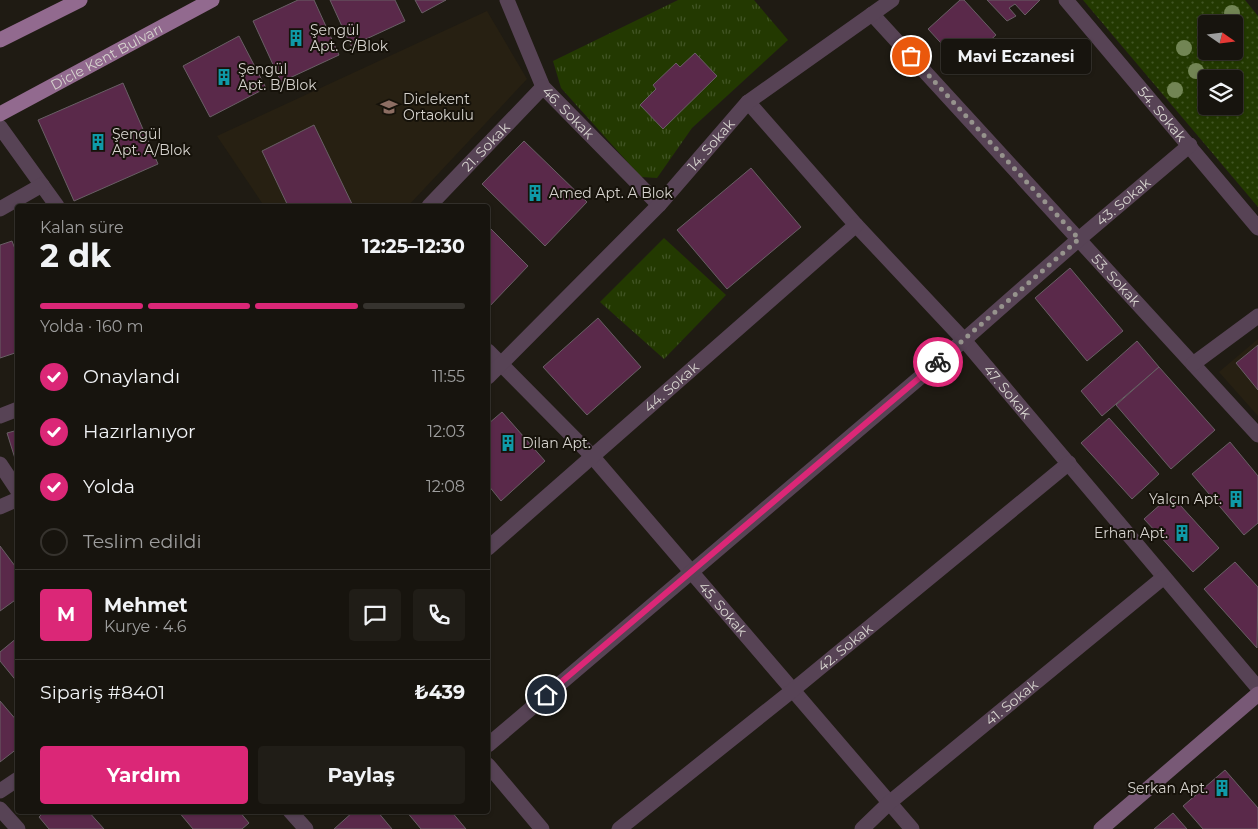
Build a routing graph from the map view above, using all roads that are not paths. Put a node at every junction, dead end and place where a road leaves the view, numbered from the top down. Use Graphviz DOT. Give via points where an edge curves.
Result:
graph roads {
  1 [pos="80,0"];
  2 [pos="212,0"];
  3 [pos="507,0"];
  4 [pos="892,0"];
  5 [pos="1066,0"];
  6 [pos="872,14"];
  7 [pos="0,40"];
  8 [pos="543,87"];
  9 [pos="748,102"];
  10 [pos="0,114"];
  11 [pos="0,127"];
  12 [pos="1190,145"];
  13 [pos="42,185"];
  14 [pos="56,204"];
  15 [pos="432,204"];
  16 [pos="659,205"];
  17 [pos="0,209"];
  18 [pos="856,226"];
  19 [pos="1258,228"];
  20 [pos="1079,239"];
  21 [pos="1258,316"];
  22 [pos="964,340"];
  23 [pos="490,353"];
  24 [pos="500,364"];
  25 [pos="1193,364"];
  26 [pos="490,375"];
  27 [pos="15,410"];
  28 [pos="0,416"];
  29 [pos="1258,435"];
  30 [pos="592,456"];
  31 [pos="0,464"];
  32 [pos="1069,464"];
  33 [pos="15,486"];
  34 [pos="15,500"];
  35 [pos="0,507"];
  36 [pos="490,546"];
  37 [pos="691,572"];
  38 [pos="1164,577"];
  39 [pos="1258,688"];
  40 [pos="793,690"];
  41 [pos="1258,694"];
  42 [pos="490,743"];
  43 [pos="490,767"];
  44 [pos="15,781"];
  45 [pos="0,791"];
  46 [pos="889,802"];
  47 [pos="0,809"];
  48 [pos="293,814"];
  49 [pos="18,829"];
  50 [pos="306,829"];
  51 [pos="542,829"];
  52 [pos="618,829"];
  53 [pos="862,829"];
  54 [pos="912,829"];
  55 [pos="1102,829"];
  1 -- 7 [label="main road"];
  2 -- 10 [label="main road, Dicle Kent Bulvarı"];
  3 -- 8 [label="street, 46. Sokak"];
  4 -- 6 [label="street, 14. Sokak"];
  5 -- 12 [label="street, 54. Sokak"];
  6 -- 9 [label="street, 14. Sokak"];
  6 -- 20 [label="street, 53. Sokak"];
  8 -- 15 [label="street, 21. Sokak"];
  8 -- 16 [label="street, 46. Sokak"];
  9 -- 16 [label="street, 14. Sokak"];
  9 -- 18 [label="street, 47. Sokak"];
  11 -- 13 [label="street"];
  12 -- 19 [label="street, 54. Sokak"];
  12 -- 20 [label="street, 43. Sokak"];
  13 -- 14 [label="street"];
  13 -- 17 [label="street"];
  16 -- 24 [label="street, 14. Sokak"];
  18 -- 22 [label="street, 47. Sokak"];
  18 -- 30 [label="street, 44. Sokak"];
  20 -- 22 [label="street, 43. Sokak"];
  20 -- 25 [label="street, 53. Sokak"];
  21 -- 25 [label="street"];
  22 -- 32 [label="street, 47. Sokak"];
  22 -- 37 [label="street, 43. Sokak"];
  23 -- 24 [label="street, 45. Sokak"];
  24 -- 26 [label="street, 14. Sokak"];
  24 -- 30 [label="street, 45. Sokak"];
  25 -- 29 [label="street, 53. Sokak"];
  27 -- 28 [label="street"];
  30 -- 36 [label="street, 44. Sokak"];
  30 -- 37 [label="street, 45. Sokak"];
  31 -- 33 [label="street"];
  32 -- 38 [label="street, 47. Sokak"];
  32 -- 40 [label="street, 42. Sokak"];
  34 -- 35 [label="street"];
  37 -- 40 [label="street, 45. Sokak"];
  37 -- 42 [label="street, 43. Sokak"];
  38 -- 39 [label="street, 47. Sokak"];
  38 -- 46 [label="street, 41. Sokak"];
  40 -- 46 [label="street, 45. Sokak"];
  40 -- 52 [label="street, 42. Sokak"];
  41 -- 55 [label="street"];
  43 -- 51 [label="street"];
  44 -- 45 [label="street"];
  46 -- 53 [label="street, 41. Sokak"];
  46 -- 54 [label="street, 45. Sokak"];
  47 -- 49 [label="street"];
  48 -- 50 [label="street"];
}
